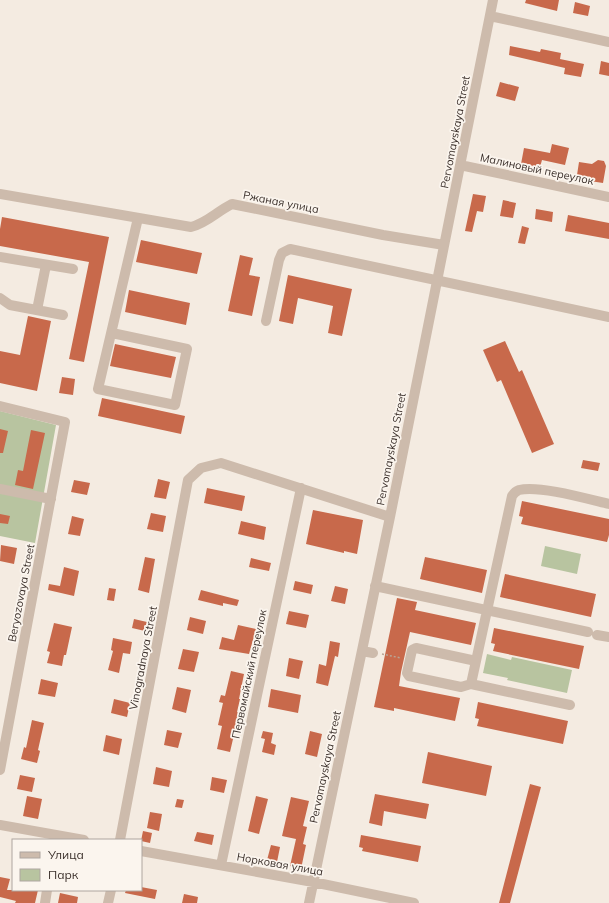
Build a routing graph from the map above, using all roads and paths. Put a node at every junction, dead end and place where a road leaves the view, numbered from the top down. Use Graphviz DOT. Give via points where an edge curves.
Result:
graph roads {
  1 [pos="493,0"];
  2 [pos="490,16"];
  3 [pos="609,42"];
  4 [pos="460,165"];
  5 [pos="0,194"];
  6 [pos="609,197"];
  7 [pos="138,218"];
  8 [pos="444,245"];
  9 [pos="0,257"];
  10 [pos="46,265"];
  11 [pos="74,269"];
  12 [pos="437,280"];
  13 [pos="0,298"];
  14 [pos="37,310"];
  15 [pos="64,315"];
  16 [pos="609,317"];
  17 [pos="266,321"];
  18 [pos="112,333"];
  19 [pos="0,406"];
  20 [pos="301,488"];
  21 [pos="0,489"];
  22 [pos="51,499"];
  23 [pos="609,504"];
  24 [pos="390,516"];
  25 [pos="375,586"];
  26 [pos="487,610"];
  27 [pos="609,637"];
  28 [pos="362,651"];
  29 [pos="377,653"];
  30 [pos="410,660"];
  31 [pos="476,661"];
  32 [pos="471,684"];
  33 [pos="570,705"];
  34 [pos="0,770"];
  35 [pos="0,825"];
  36 [pos="57,838"];
  37 [pos="70,839"];
  38 [pos="120,839"];
  39 [pos="142,850"];
  40 [pos="222,865"];
  41 [pos="313,882"];
  42 [pos="47,891"];
  43 [pos="110,891"];
  44 [pos="45,903"];
  45 [pos="108,903"];
  46 [pos="309,903"];
  47 [pos="414,903"];
  1 -- 2 [label="street, Pervomayskaya Street"];
  2 -- 3 [label="street"];
  2 -- 4 [label="street, Pervomayskaya Street"];
  4 -- 6 [label="street, Малиновый переулок"];
  4 -- 8 [label="street, Pervomayskaya Street"];
  5 -- 7 [label="street, Ржаная улица"];
  7 -- 8 [label="street, Ржаная улица" via="191,227 202,224 232,204"];
  7 -- 18 [label="street"];
  8 -- 12 [label="street, Pervomayskaya Street"];
  9 -- 10 [label="street"];
  10 -- 11 [label="street"];
  10 -- 14 [label="street"];
  12 -- 16 [label="street"];
  12 -- 17 [label="street" via="290,249 282,253 279,260"];
  12 -- 24 [label="street, Pervomayskaya Street"];
  13 -- 14 [label="street" via="10,305"];
  14 -- 15 [label="street"];
  18 -- 18 [label="street" via="98,389 175,405 187,349"];
  19 -- 22 [label="street, Beryozovaya Street" via="65,422"];
  20 -- 24 [label="street"];
  20 -- 38 [label="street, Vinogradnaya Street" via="221,464 201,468 188,480"];
  20 -- 40 [label="street, Первомайский переулок"];
  21 -- 22 [label="street"];
  22 -- 34 [label="street, Beryozovaya Street"];
  23 -- 26 [label="street" via="536,488 515,492"];
  24 -- 25 [label="street, Pervomayskaya Street"];
  25 -- 26 [label="street"];
  25 -- 28 [label="street, Pervomayskaya Street"];
  26 -- 27 [label="street"];
  26 -- 31 [label="street"];
  28 -- 29 [label="street"];
  28 -- 41 [label="street, Pervomayskaya Street"];
  29 -- 30 [label="path"];
  30 -- 31 [label="street" via="412,650 416,648"];
  30 -- 32 [label="street" via="407,673 409,676 461,687"];
  31 -- 32 [label="street"];
  32 -- 33 [label="street"];
  35 -- 36 [label="street"];
  36 -- 37 [label="street"];
  39 -- 40 [label="street, Норковая улица"];
  40 -- 41 [label="street, Норковая улица"];
  41 -- 46 [label="street, Pervomayskaya Street"];
  41 -- 47 [label="street, Норковая улица"];
  42 -- 44 [label="street"];
  43 -- 45 [label="street"];
}
